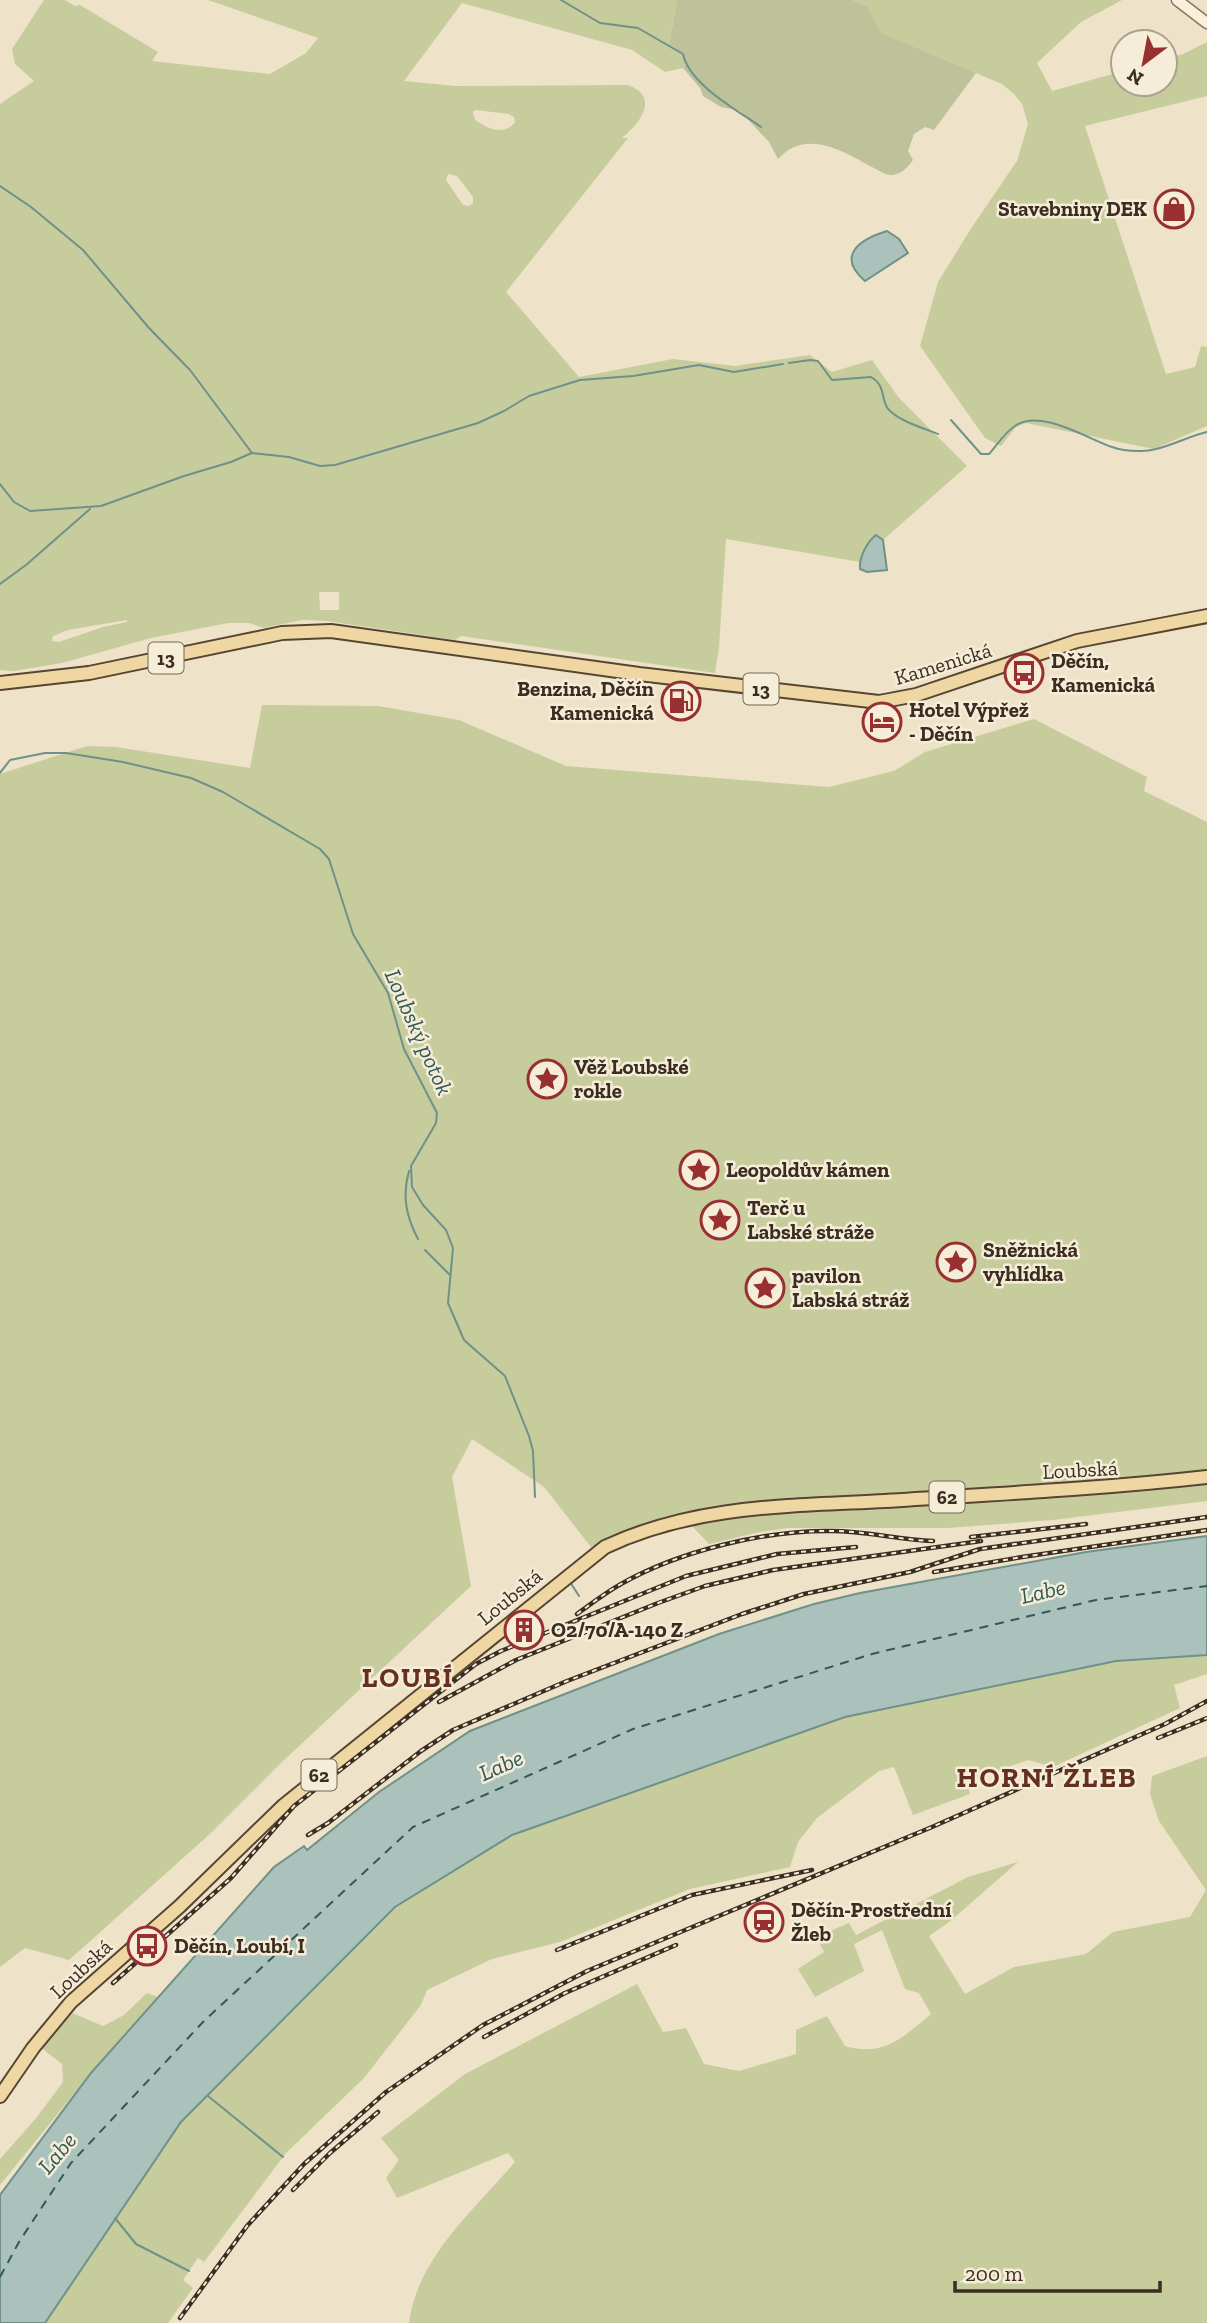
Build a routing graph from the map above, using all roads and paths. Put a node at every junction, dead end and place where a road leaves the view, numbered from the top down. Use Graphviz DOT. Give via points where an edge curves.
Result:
graph roads {
  1 [pos="1177,0"];
  2 [pos="1207,23"];
  3 [pos="1207,616"];
  4 [pos="0,683"];
  5 [pos="1207,1477"];
  6 [pos="0,2096"];
  1 -- 2 [label="street"];
  3 -- 4 [label="main road, Kamenická / 13" via="1077,641 916,695 879,702 331,631 301,631 89,673"];
  5 -- 6 [label="main road, Loubská / 62" via="1132,1486 758,1507 665,1523 605,1547 284,1805 180,1906 71,2002"];
}
